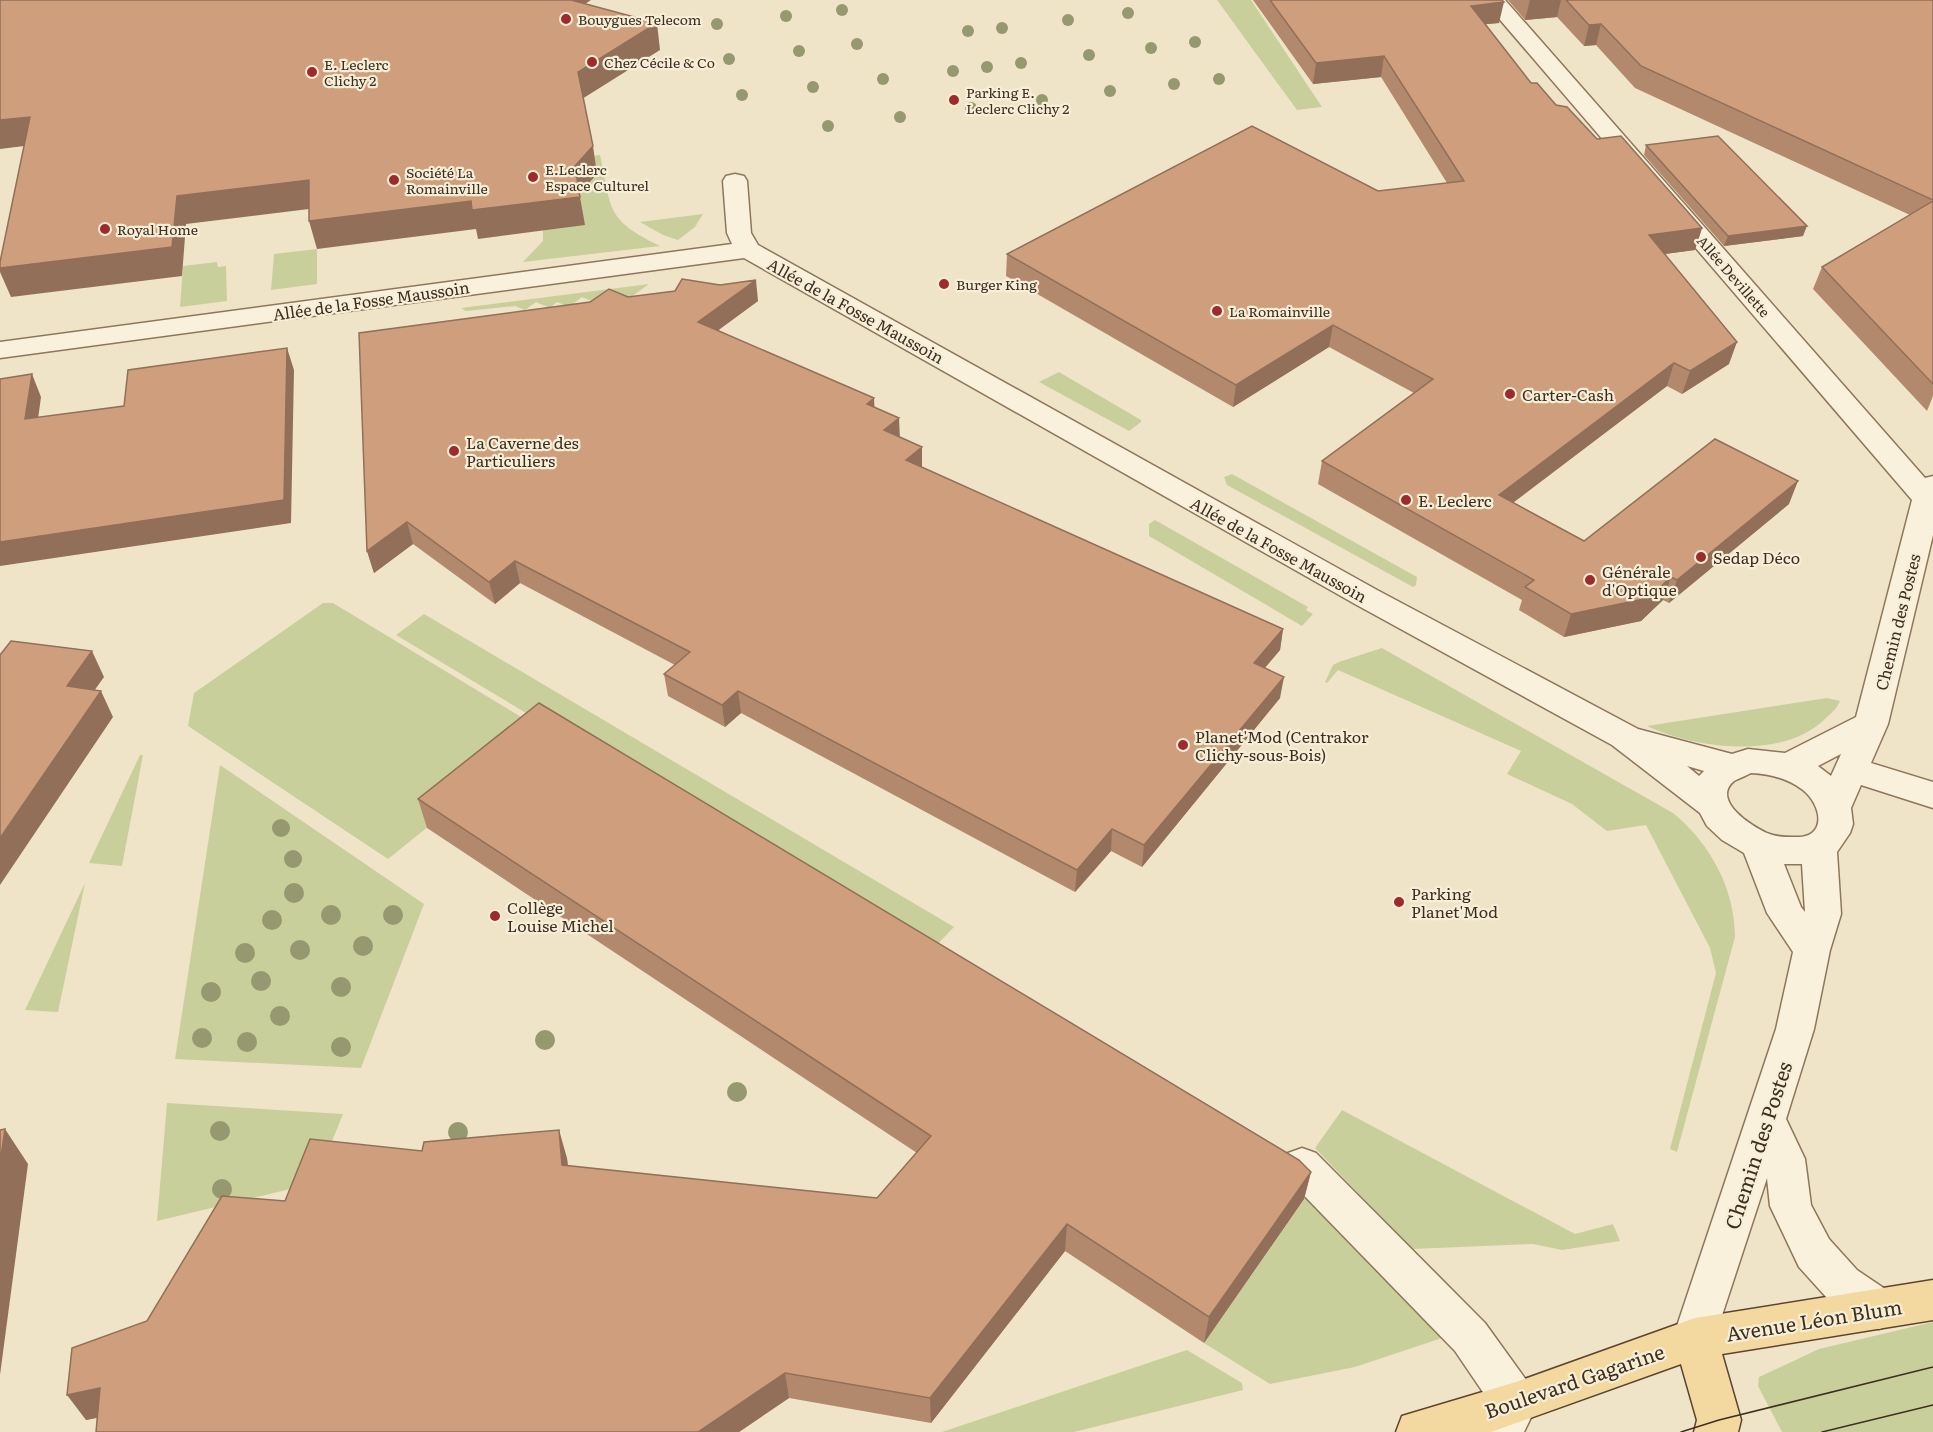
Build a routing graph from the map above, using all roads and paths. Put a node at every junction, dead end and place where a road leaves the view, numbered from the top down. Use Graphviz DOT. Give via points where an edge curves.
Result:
graph roads {
  1 [pos="1494,0"];
  2 [pos="735,181"];
  3 [pos="748,250"];
  4 [pos="0,350"];
  5 [pos="1930,492"];
  6 [pos="1926,533"];
  7 [pos="1871,724"];
  8 [pos="1624,736"];
  9 [pos="1731,766"];
  10 [pos="1789,766"];
  11 [pos="1852,770"];
  12 [pos="1933,795"];
  13 [pos="1712,804"];
  14 [pos="1835,806"];
  15 [pos="1759,846"];
  16 [pos="1819,846"];
  17 [pos="1812,950"];
  18 [pos="1765,1118"];
  19 [pos="1302,1166"];
  20 [pos="1933,1300"];
  21 [pos="1879,1309"];
  22 [pos="1695,1338"];
  23 [pos="1508,1417"];
  24 [pos="1418,1432"];
  25 [pos="1716,1432"];
  1 -- 5 [label="street, Allée Devillette"];
  2 -- 3 [label="street" via="739,233"];
  3 -- 4 [label="street, Allée de la Fosse Maussoin"];
  3 -- 8 [label="street, Allée de la Fosse Maussoin" via="1366,597"];
  5 -- 6 [label="street, Chemin des Postes"];
  6 -- 7 [label="street, Chemin des Postes"];
  7 -- 10 [label="street"];
  7 -- 11 [label="street, Chemin des Postes"];
  8 -- 9 [label="street, Allée de la Fosse Maussoin"];
  8 -- 13 [label="street, Allée de la Fosse Maussoin"];
  9 -- 10 [label="street" via="1768,761"];
  9 -- 13 [label="street" via="1713,781"];
  10 -- 14 [label="street" via="1818,783"];
  11 -- 12 [label="street"];
  11 -- 14 [label="street, Chemin des Postes"];
  13 -- 15 [label="street" via="1728,828"];
  14 -- 16 [label="street" via="1837,822 1832,836"];
  15 -- 16 [label="street" via="1792,852"];
  15 -- 17 [label="street" via="1785,913"];
  16 -- 17 [label="street, Chemin des Postes" via="1823,914"];
  17 -- 18 [label="street, Chemin des Postes" via="1795,1029"];
  18 -- 21 [label="street" via="1785,1159 1791,1206 1814,1252 1842,1284"];
  18 -- 22 [label="street, Chemin des Postes"];
  19 -- 23 [label="street" via="1470,1337"];
  20 -- 21 [label="main road, Avenue Léon Blum"];
  21 -- 22 [label="main road, Avenue Léon Blum"];
  22 -- 23 [label="main road, Boulevard Gagarine"];
  22 -- 25 [label="main road" via="1719,1420"];
  23 -- 24 [label="main road, Boulevard Gagarine"];
}
